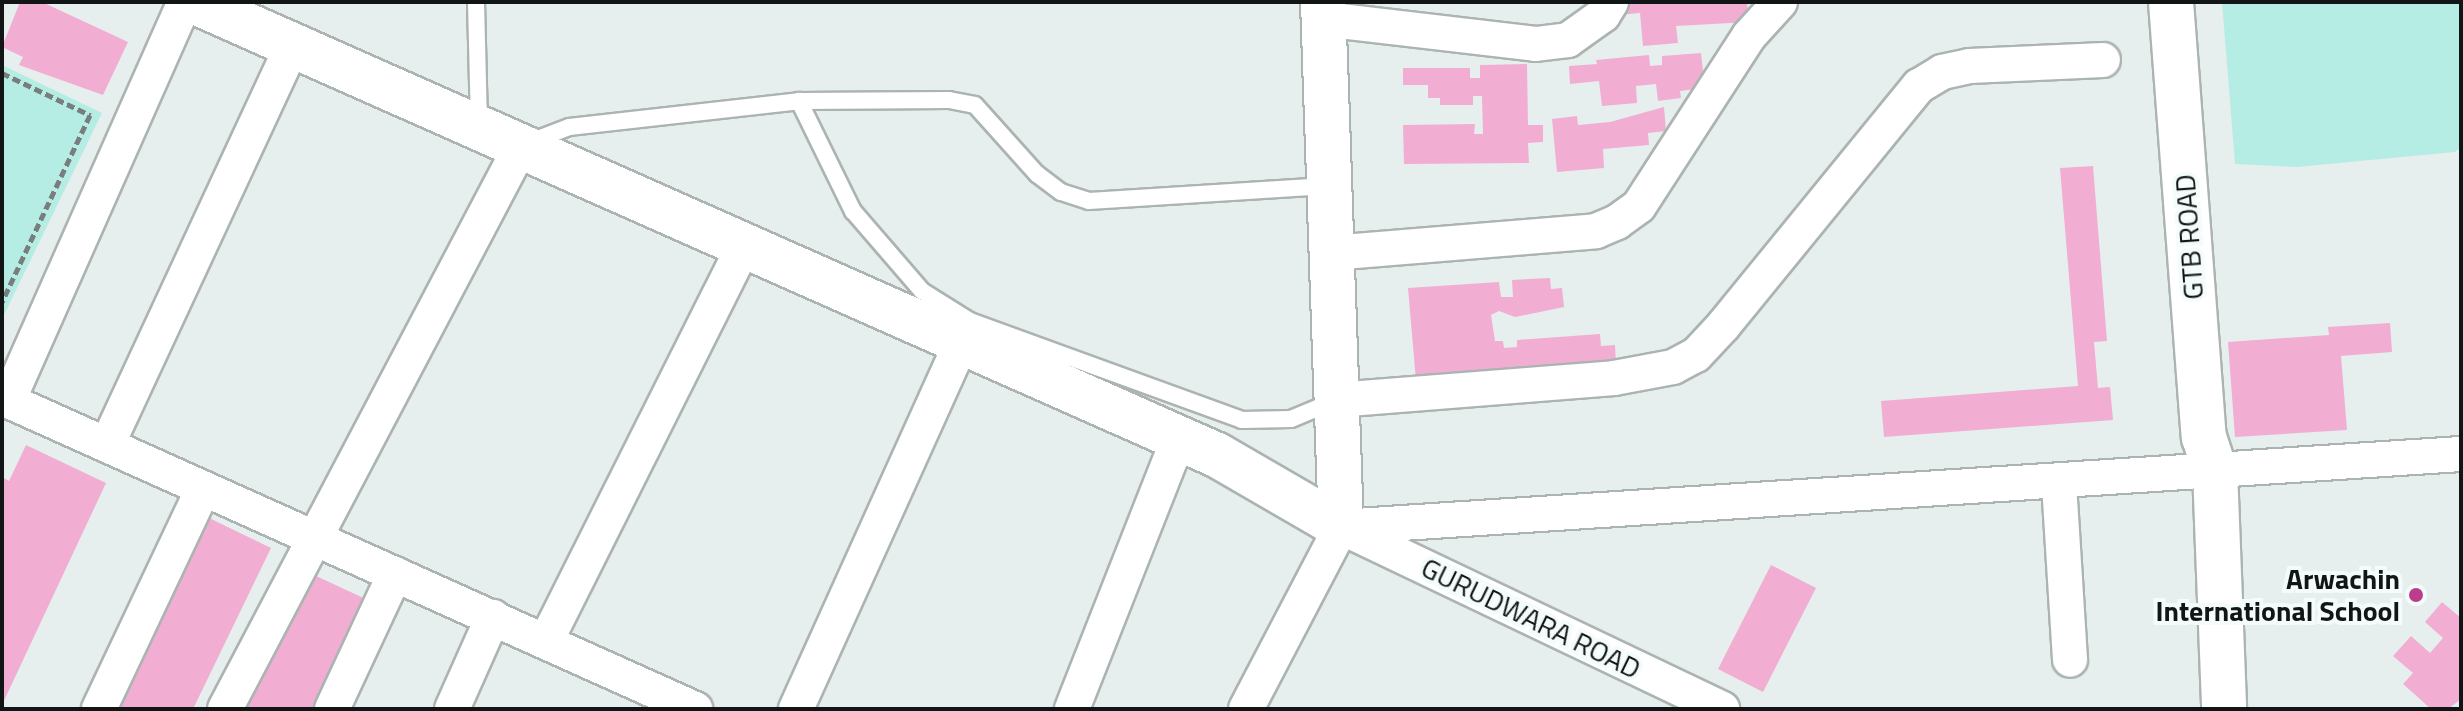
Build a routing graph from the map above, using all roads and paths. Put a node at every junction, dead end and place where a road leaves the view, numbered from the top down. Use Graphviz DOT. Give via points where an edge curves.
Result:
graph roads {
  1 [pos="185,2"];
  2 [pos="195,2"];
  3 [pos="476,2"];
  4 [pos="1611,2"];
  5 [pos="1780,2"];
  6 [pos="2171,2"];
  7 [pos="2192,2"];
  8 [pos="1323,10"];
  9 [pos="293,45"];
  10 [pos="2103,60"];
  11 [pos="2,73"];
  12 [pos="799,101"];
  13 [pos="478,127"];
  14 [pos="521,146"];
  15 [pos="1329,186"];
  16 [pos="745,244"];
  17 [pos="1331,253"];
  18 [pos="2,302"];
  19 [pos="962,341"];
  20 [pos="5,400"];
  21 [pos="1336,400"];
  22 [pos="1179,438"];
  23 [pos="107,445"];
  24 [pos="2461,454"];
  25 [pos="2215,470"];
  26 [pos="2059,484"];
  27 [pos="203,489"];
  28 [pos="1341,527"];
  29 [pos="312,537"];
  30 [pos="395,574"];
  31 [pos="493,617"];
  32 [pos="546,641"];
  33 [pos="2070,660"];
  34 [pos="99,709"];
  35 [pos="225,709"];
  36 [pos="332,709"];
  37 [pos="452,709"];
  38 [pos="695,709"];
  39 [pos="796,709"];
  40 [pos="1072,709"];
  41 [pos="1246,709"];
  42 [pos="1722,709"];
  43 [pos="2224,709"];
  1 -- 20 [label="street"];
  2 -- 9 [label="street"];
  3 -- 13 [label="lane"];
  4 -- 8 [label="street" via="1603,15 1568,40 1536,44"];
  5 -- 17 [label="street" via="1749,36 1639,206 1617,222 1596,231"];
  6 -- 25 [label="street, GTB ROAD" via="2204,437"];
  7 -- 25 [label="street, GTB ROAD" via="2225,438"];
  8 -- 15 [label="street"];
  9 -- 13 [label="street"];
  9 -- 23 [label="street"];
  10 -- 21 [label="street" via="1970,66 1942,72 1919,86 1723,326 1696,355 1673,367 1614,378"];
  11 -- 18 [label="path" via="90,115"];
  12 -- 14 [label="lane" via="569,127"];
  12 -- 15 [label="lane" via="949,100 975,105 1037,174 1061,192 1089,201"];
  12 -- 21 [label="lane" via="853,211 922,291 970,321 1242,420 1291,419"];
  13 -- 14 [label="street"];
  14 -- 16 [label="street"];
  14 -- 29 [label="street"];
  15 -- 17 [label="street"];
  16 -- 19 [label="street"];
  16 -- 32 [label="street"];
  17 -- 21 [label="street"];
  19 -- 22 [label="street"];
  19 -- 39 [label="street"];
  20 -- 23 [label="street"];
  21 -- 28 [label="street"];
  22 -- 28 [label="street"];
  22 -- 40 [label="street"];
  23 -- 27 [label="street"];
  24 -- 25 [label="street"];
  25 -- 26 [label="street"];
  25 -- 43 [label="street, GTB ROAD"];
  26 -- 28 [label="street"];
  26 -- 33 [label="street"];
  27 -- 29 [label="street"];
  27 -- 34 [label="street"];
  28 -- 41 [label="street"];
  28 -- 42 [label="street, GURUDWARA ROAD"];
  29 -- 30 [label="street"];
  29 -- 35 [label="street"];
  30 -- 31 [label="street"];
  30 -- 36 [label="street"];
  31 -- 32 [label="street"];
  31 -- 37 [label="street"];
  32 -- 38 [label="street"];
}
